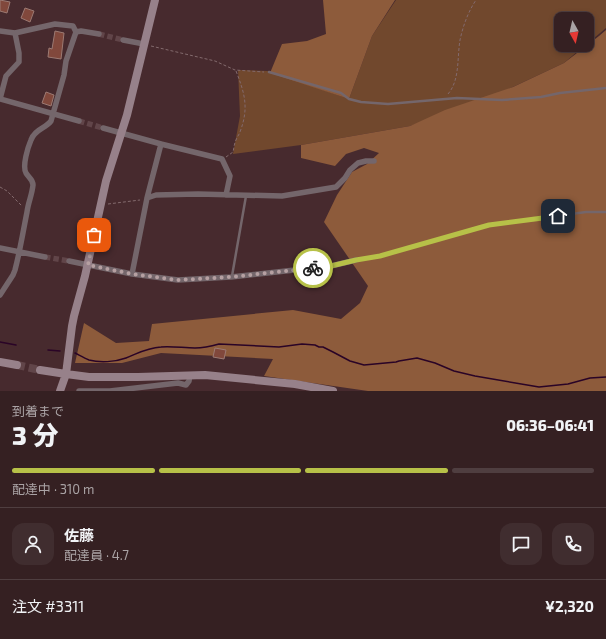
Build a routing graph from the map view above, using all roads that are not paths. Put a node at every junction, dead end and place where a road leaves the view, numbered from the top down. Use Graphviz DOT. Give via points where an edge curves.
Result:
graph roads {
  1 [pos="156,0"];
  2 [pos="0,31"];
  3 [pos="76,32"];
  4 [pos="15,34"];
  5 [pos="99,34"];
  6 [pos="123,40"];
  7 [pos="144,44"];
  8 [pos="269,72"];
  9 [pos="606,88"];
  10 [pos="53,114"];
  11 [pos="78,121"];
  12 [pos="103,128"];
  13 [pos="122,133"];
  14 [pos="160,144"];
  15 [pos="374,161"];
  16 [pos="226,195"];
  17 [pos="246,196"];
  18 [pos="147,198"];
  19 [pos="606,212"];
  20 [pos="0,248"];
  21 [pos="19,252"];
  22 [pos="46,257"];
  23 [pos="356,260"];
  24 [pos="69,261"];
  25 [pos="88,265"];
  26 [pos="132,274"];
  27 [pos="231,277"];
  28 [pos="0,294"];
  29 [pos="0,362"];
  30 [pos="17,365"];
  31 [pos="40,370"];
  32 [pos="66,374"];
  33 [pos="190,375"];
  34 [pos="155,388"];
  35 [pos="79,390"];
  36 [pos="60,391"];
  37 [pos="333,391"];
  1 -- 7 [label="street"];
  2 -- 4 [label="street"];
  3 -- 4 [label="street" via="73,26 55,24"];
  3 -- 5 [label="street"];
  3 -- 10 [label="street"];
  4 -- 10 [label="street" via="19,62 6,76 0,99"];
  6 -- 7 [label="street"];
  7 -- 13 [label="street"];
  8 -- 9 [label="lane" via="341,93 349,99 388,104 458,98 502,100"];
  10 -- 11 [label="street"];
  10 -- 21 [label="street" via="49,125 39,130 31,140 24,164 26,174 33,183"];
  12 -- 13 [label="street"];
  13 -- 14 [label="street"];
  13 -- 25 [label="street" via="108,173"];
  14 -- 16 [label="street" via="222,159 230,176"];
  14 -- 18 [label="street"];
  15 -- 17 [label="street" via="358,163 336,187 282,196"];
  16 -- 17 [label="street"];
  16 -- 18 [label="street" via="156,195"];
  17 -- 27 [label="lane"];
  18 -- 26 [label="street"];
  19 -- 23 [label="lane" via="586,212 489,225 380,256"];
  20 -- 21 [label="street"];
  21 -- 22 [label="street"];
  21 -- 28 [label="street" via="13,275"];
  23 -- 27 [label="street" via="331,266"];
  24 -- 25 [label="street"];
  25 -- 26 [label="street"];
  25 -- 32 [label="street" via="72,326"];
  26 -- 27 [label="street" via="178,280"];
  29 -- 30 [label="street"];
  31 -- 32 [label="street"];
  32 -- 33 [label="street" via="89,377"];
  32 -- 36 [label="street"];
  33 -- 34 [label="street" via="186,385 178,383"];
  33 -- 37 [label="street" via="294,384"];
  34 -- 35 [label="street"];
}
